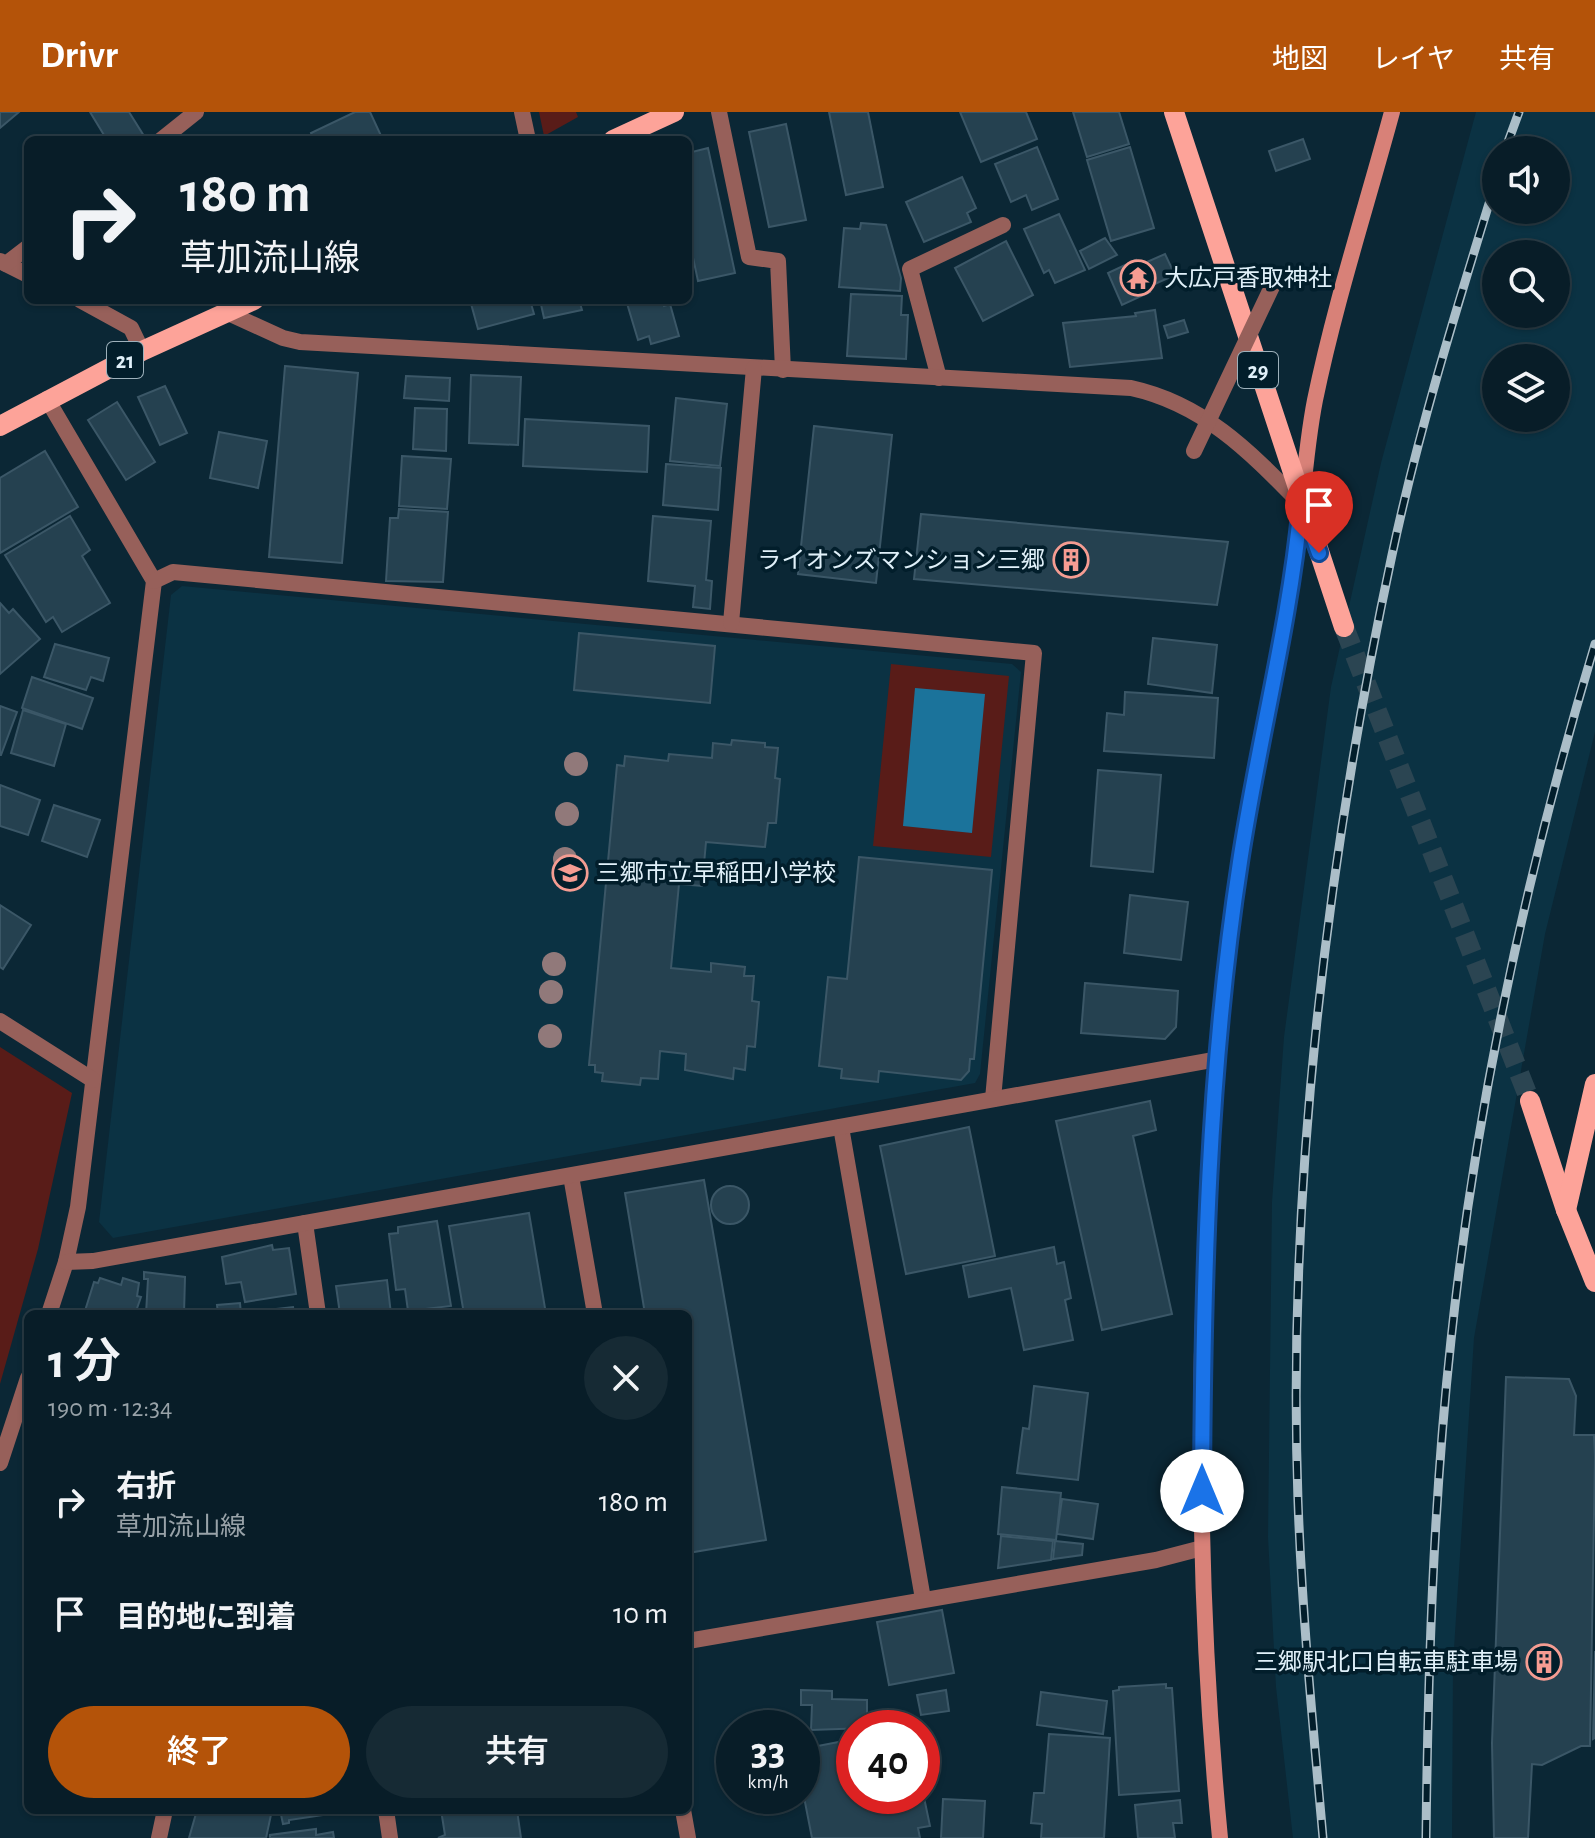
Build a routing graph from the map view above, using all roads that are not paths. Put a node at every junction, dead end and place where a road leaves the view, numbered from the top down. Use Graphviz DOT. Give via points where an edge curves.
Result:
graph roads {
  1 [pos="196,112"];
  2 [pos="522,112"];
  3 [pos="674,112"];
  4 [pos="719,112"];
  5 [pos="1174,112"];
  6 [pos="1392,112"];
  7 [pos="166,136"];
  8 [pos="527,136"];
  9 [pos="622,136"];
  10 [pos="1003,225"];
  11 [pos="24,250"];
  12 [pos="3,263"];
  13 [pos="24,273"];
  14 [pos="1278,274"];
  15 [pos="87,304"];
  16 [pos="245,304"];
  17 [pos="226,312"];
  18 [pos="142,351"];
  19 [pos="754,368"];
  20 [pos="783,370"];
  21 [pos="939,378"];
  22 [pos="47,399"];
  23 [pos="0,426"];
  24 [pos="1194,451"];
  25 [pos="1301,504"];
  26 [pos="154,581"];
  27 [pos="731,623"];
  28 [pos="1344,627"];
  29 [pos="0,1021"];
  30 [pos="1218,1059"];
  31 [pos="93,1080"];
  32 [pos="1595,1084"];
  33 [pos="993,1099"];
  34 [pos="1530,1101"];
  35 [pos="841,1127"];
  36 [pos="571,1176"];
  37 [pos="1566,1210"];
  38 [pos="305,1223"];
  39 [pos="66,1262"];
  40 [pos="1595,1282"];
  41 [pos="50,1310"];
  42 [pos="317,1310"];
  43 [pos="594,1310"];
  44 [pos="24,1390"];
  45 [pos="0,1463"];
  46 [pos="1202,1548"];
  47 [pos="923,1599"];
  48 [pos="692,1640"];
  49 [pos="164,1814"];
  50 [pos="387,1814"];
  51 [pos="684,1814"];
  52 [pos="159,1838"];
  53 [pos="390,1838"];
  54 [pos="688,1838"];
  55 [pos="1220,1838"];
  1 -- 7 [label="street"];
  2 -- 8 [label="street"];
  3 -- 9 [label="main road"];
  4 -- 20 [label="street" via="749,257 778,261"];
  5 -- 25 [label="main road, 29"];
  6 -- 25 [label="street" via="1326,349"];
  10 -- 21 [label="street" via="910,269"];
  11 -- 12 [label="street"];
  12 -- 13 [label="street"];
  14 -- 24 [label="street, bridge"];
  15 -- 18 [label="street" via="131,328"];
  16 -- 17 [label="main road, 21"];
  17 -- 18 [label="main road, 21"];
  17 -- 19 [label="street" via="300,342"];
  18 -- 22 [label="main road, 21"];
  19 -- 20 [label="street"];
  19 -- 27 [label="street"];
  20 -- 21 [label="street"];
  21 -- 25 [label="street" via="1131,388 1163,395 1237,439"];
  22 -- 23 [label="main road, 21"];
  22 -- 26 [label="street"];
  25 -- 28 [label="main road, 29"];
  25 -- 30 [label="street" via="1289,601 1240,864"];
  26 -- 27 [label="street" via="173,572"];
  26 -- 31 [label="street"];
  27 -- 33 [label="street" via="1034,653"];
  29 -- 31 [label="street"];
  30 -- 33 [label="street"];
  30 -- 46 [label="street" via="1203,1319"];
  31 -- 39 [label="street"];
  32 -- 37 [label="main road"];
  33 -- 35 [label="street"];
  34 -- 37 [label="main road"];
  35 -- 36 [label="street"];
  35 -- 47 [label="street"];
  36 -- 38 [label="street"];
  36 -- 43 [label="street"];
  37 -- 40 [label="main road"];
  38 -- 39 [label="street"];
  38 -- 42 [label="street"];
  39 -- 41 [label="street"];
  44 -- 45 [label="street"];
  46 -- 47 [label="street"];
  46 -- 55 [label="street" via="1207,1709"];
  47 -- 48 [label="street"];
  49 -- 52 [label="street"];
  50 -- 53 [label="street"];
  51 -- 54 [label="street"];
}
